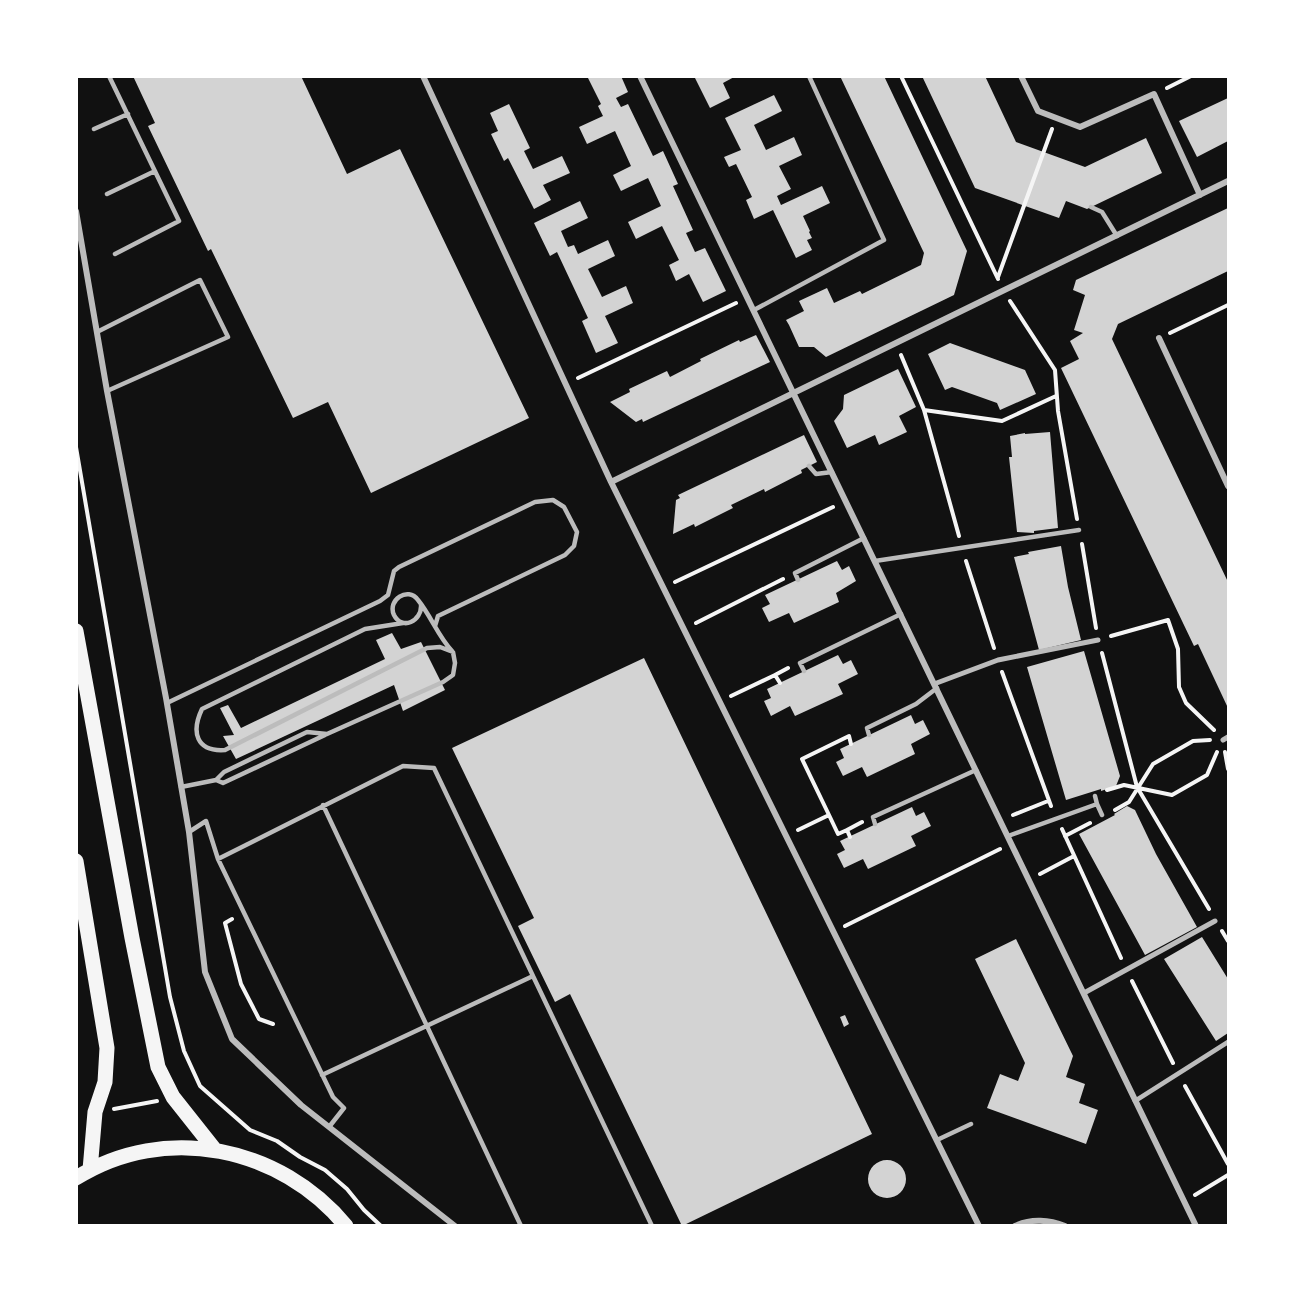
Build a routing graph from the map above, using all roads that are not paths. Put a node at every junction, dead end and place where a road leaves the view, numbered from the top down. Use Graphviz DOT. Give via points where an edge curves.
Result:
graph roads {
  1 [pos="109,76"];
  2 [pos="423,76"];
  3 [pos="640,76"];
  4 [pos="808,76"];
  5 [pos="1021,76"];
  6 [pos="128,114"];
  7 [pos="94,129"];
  8 [pos="155,171"];
  9 [pos="1228,181"];
  10 [pos="107,194"];
  11 [pos="1200,195"];
  12 [pos="1091,207"];
  13 [pos="76,211"];
  14 [pos="1117,236"];
  15 [pos="115,254"];
  16 [pos="754,310"];
  17 [pos="97,332"];
  18 [pos="1159,338"];
  19 [pos="107,391"];
  20 [pos="794,393"];
  21 [pos="809,466"];
  22 [pos="832,472"];
  23 [pos="1225,472"];
  24 [pos="611,482"];
  25 [pos="1228,486"];
  26 [pos="1079,530"];
  27 [pos="864,538"];
  28 [pos="875,561"];
  29 [pos="798,580"];
  30 [pos="388,595"];
  31 [pos="400,596"];
  32 [pos="421,605"];
  33 [pos="901,614"];
  34 [pos="403,623"];
  35 [pos="435,626"];
  36 [pos="76,631"];
  37 [pos="1098,640"];
  38 [pos="453,652"];
  39 [pos="804,672"];
  40 [pos="936,686"];
  41 [pos="167,703"];
  42 [pos="327,734"];
  43 [pos="869,735"];
  44 [pos="976,770"];
  45 [pos="216,780"];
  46 [pos="182,787"];
  47 [pos="1095,796"];
  48 [pos="1098,804"];
  49 [pos="323,805"];
  50 [pos="1102,814"];
  51 [pos="875,824"];
  52 [pos="189,832"];
  53 [pos="1008,836"];
  54 [pos="218,859"];
  55 [pos="76,861"];
  56 [pos="1215,921"];
  57 [pos="533,976"];
  58 [pos="1084,993"];
  59 [pos="426,1026"];
  60 [pos="1228,1042"];
  61 [pos="322,1075"];
  62 [pos="1136,1101"];
  63 [pos="971,1124"];
  64 [pos="329,1127"];
  65 [pos="937,1140"];
  66 [pos="215,1150"];
  67 [pos="90,1170"];
  68 [pos="76,1178"];
  69 [pos="346,1226"];
  70 [pos="455,1226"];
  71 [pos="521,1226"];
  72 [pos="652,1226"];
  73 [pos="980,1226"];
  74 [pos="1015,1226"];
  75 [pos="1065,1226"];
  76 [pos="1196,1226"];
  1 -- 6 [label="lane"];
  2 -- 24 [label="street"];
  3 -- 16 [label="street"];
  4 -- 16 [label="lane" via="884,240"];
  5 -- 11 [label="street" via="1038,111 1080,127 1154,93"];
  6 -- 7 [label="lane"];
  6 -- 8 [label="lane"];
  8 -- 10 [label="lane"];
  8 -- 15 [label="lane" via="179,220"];
  9 -- 11 [label="street"];
  11 -- 14 [label="street"];
  12 -- 14 [label="lane" via="1101,212"];
  13 -- 17 [label="street"];
  14 -- 20 [label="street"];
  16 -- 20 [label="street"];
  17 -- 19 [label="street"];
  17 -- 19 [label="lane" via="200,280 228,337"];
  18 -- 23 [label="street"];
  19 -- 41 [label="street"];
  20 -- 22 [label="street"];
  20 -- 24 [label="street"];
  21 -- 22 [label="lane" via="816,474"];
  22 -- 27 [label="street"];
  23 -- 25 [label="street"];
  24 -- 65 [label="street"];
  26 -- 28 [label="lane"];
  27 -- 28 [label="street"];
  27 -- 29 [label="lane" via="795,573"];
  28 -- 33 [label="street"];
  30 -- 31 [label="lane"];
  30 -- 35 [label="lane" via="394,571 399,567 535,502 553,500 564,507 577,532 574,546 565,555 438,616"];
  30 -- 41 [label="lane"];
  31 -- 32 [label="lane" via="413,595"];
  31 -- 34 [label="lane" via="393,613"];
  32 -- 34 [label="lane" via="418,619"];
  32 -- 35 [label="lane"];
  33 -- 39 [label="lane" via="800,663"];
  33 -- 40 [label="street"];
  34 -- 38 [label="lane" via="365,629 202,708 196,720 196,733 202,745 212,751 225,750 427,648"];
  35 -- 38 [label="lane"];
  36 -- 66 [label="main road" via="158,1067 173,1097"];
  37 -- 40 [label="street" via="998,660"];
  38 -- 42 [label="lane" via="453,675 443,682"];
  40 -- 43 [label="lane" via="916,704 867,728"];
  40 -- 44 [label="street"];
  41 -- 46 [label="street"];
  42 -- 45 [label="lane" via="223,783"];
  42 -- 45 [label="lane" via="307,732 224,772"];
  44 -- 51 [label="lane" via="873,817"];
  44 -- 53 [label="street"];
  45 -- 46 [label="lane"];
  46 -- 52 [label="street"];
  47 -- 48 [label="lane"];
  48 -- 50 [label="lane"];
  48 -- 53 [label="lane"];
  49 -- 54 [label="lane"];
  49 -- 57 [label="lane" via="404,766 434,768"];
  49 -- 59 [label="lane"];
  52 -- 54 [label="lane" via="206,821"];
  52 -- 64 [label="street" via="205,972 232,1039"];
  53 -- 58 [label="street"];
  54 -- 61 [label="lane"];
  55 -- 67 [label="main road" via="107,1048 105,1082 95,1112"];
  56 -- 58 [label="street"];
  57 -- 59 [label="lane"];
  57 -- 72 [label="lane"];
  58 -- 62 [label="street"];
  59 -- 61 [label="lane"];
  59 -- 71 [label="lane"];
  60 -- 62 [label="lane"];
  61 -- 64 [label="lane" via="333,1097 344,1108"];
  62 -- 76 [label="street"];
  63 -- 65 [label="lane"];
  64 -- 70 [label="street"];
  65 -- 73 [label="street"];
  66 -- 67 [label="main road" via="151,1151"];
  66 -- 69 [label="main road" via="279,1171 321,1200"];
  67 -- 68 [label="main road"];
  74 -- 75 [label="street" via="1051,1220"];
}
